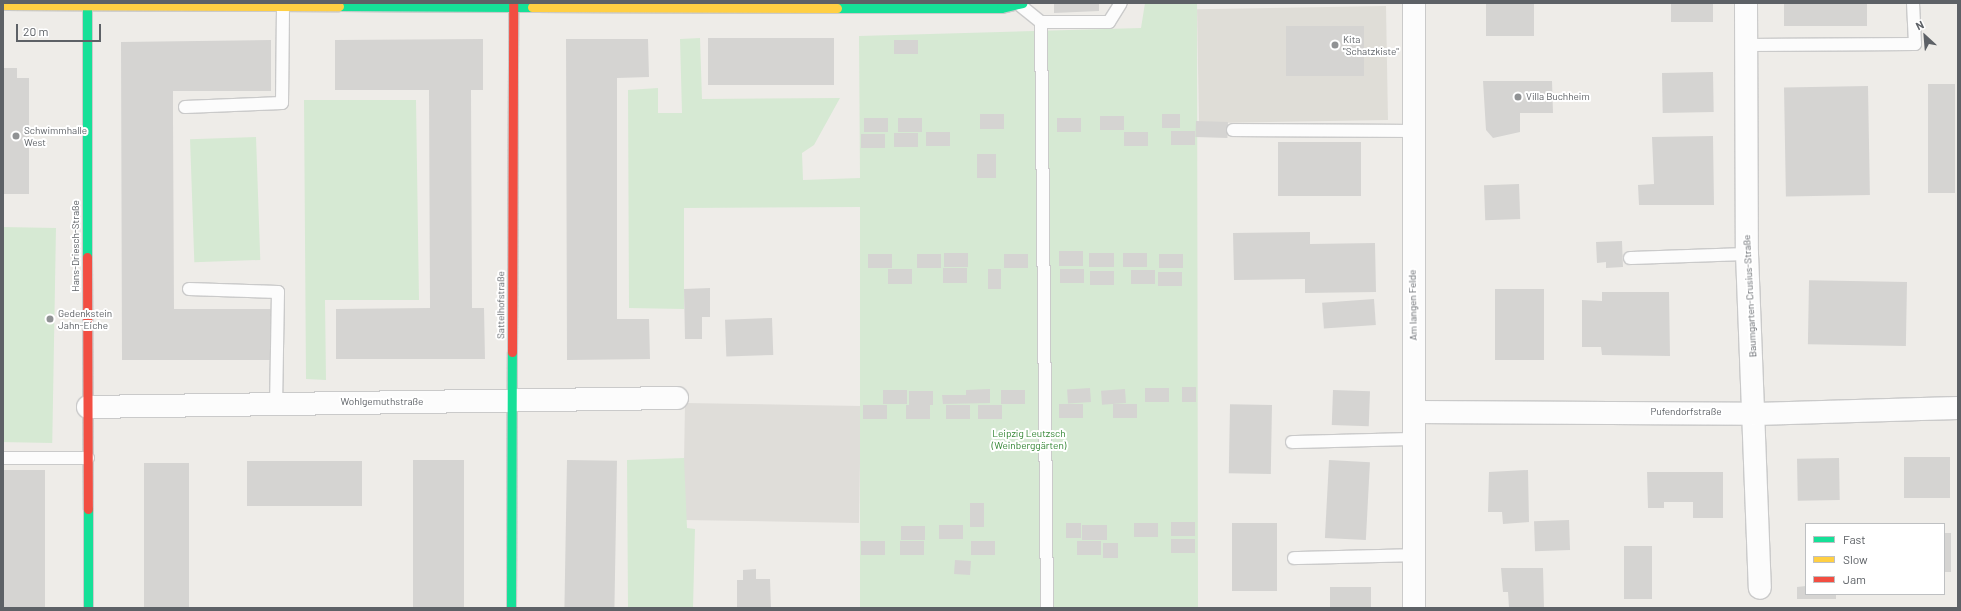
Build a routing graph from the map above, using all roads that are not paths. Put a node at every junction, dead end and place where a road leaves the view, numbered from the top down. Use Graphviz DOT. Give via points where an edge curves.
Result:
graph roads {
  1 [pos="283,3"];
  2 [pos="1121,3"];
  3 [pos="1414,3"];
  4 [pos="1746,3"];
  5 [pos="1914,3"];
  6 [pos="87,4"];
  7 [pos="3,5"];
  8 [pos="1022,5"];
  9 [pos="513,6"];
  10 [pos="687,6"];
  11 [pos="852,6"];
  12 [pos="1041,22"];
  13 [pos="1746,45"];
  14 [pos="185,107"];
  15 [pos="1233,130"];
  16 [pos="1413,131"];
  17 [pos="1747,254"];
  18 [pos="1630,258"];
  19 [pos="189,289"];
  20 [pos="677,398"];
  21 [pos="512,402"];
  22 [pos="276,403"];
  23 [pos="88,407"];
  24 [pos="1958,408"];
  25 [pos="1414,412"];
  26 [pos="1756,414"];
  27 [pos="1414,439"];
  28 [pos="1292,442"];
  29 [pos="3,458"];
  30 [pos="88,458"];
  31 [pos="1414,555"];
  32 [pos="1294,558"];
  33 [pos="1760,588"];
  34 [pos="88,608"];
  35 [pos="511,608"];
  36 [pos="1047,608"];
  37 [pos="1414,608"];
  1 -- 6 [label="street"];
  1 -- 9 [label="street"];
  1 -- 14 [label="lane" via="282,103"];
  2 -- 12 [label="lane" via="1109,22"];
  3 -- 16 [label="street, Am langen Felde"];
  4 -- 13 [label="street, Baumgarten-Crusius-Straße"];
  5 -- 13 [label="lane" via="1915,44"];
  6 -- 7 [label="street"];
  6 -- 23 [label="street, Hans-Driesch-Straße"];
  8 -- 11 [label="street"];
  8 -- 12 [label="lane"];
  9 -- 10 [label="street"];
  9 -- 21 [label="street, Sattelhofstraße"];
  10 -- 11 [label="street"];
  12 -- 36 [label="lane"];
  13 -- 17 [label="street, Baumgarten-Crusius-Straße"];
  15 -- 16 [label="lane"];
  16 -- 25 [label="street, Am langen Felde"];
  17 -- 18 [label="lane"];
  17 -- 26 [label="street, Baumgarten-Crusius-Straße"];
  19 -- 22 [label="lane" via="278,292"];
  20 -- 21 [label="street, Wohlgemuthstraße"];
  21 -- 22 [label="street, Wohlgemuthstraße"];
  21 -- 35 [label="street, Sattelhofstraße"];
  22 -- 23 [label="street, Wohlgemuthstraße"];
  23 -- 30 [label="street, Hans-Driesch-Straße"];
  24 -- 26 [label="street, Pufendorfstraße"];
  25 -- 26 [label="street, Pufendorfstraße"];
  25 -- 27 [label="street, Am langen Felde"];
  26 -- 33 [label="street, Baumgarten-Crusius-Straße"];
  27 -- 28 [label="lane"];
  27 -- 31 [label="street, Am langen Felde"];
  29 -- 30 [label="lane"];
  30 -- 34 [label="street, Hans-Driesch-Straße"];
  31 -- 32 [label="lane"];
  31 -- 37 [label="street, Am langen Felde"];
}
